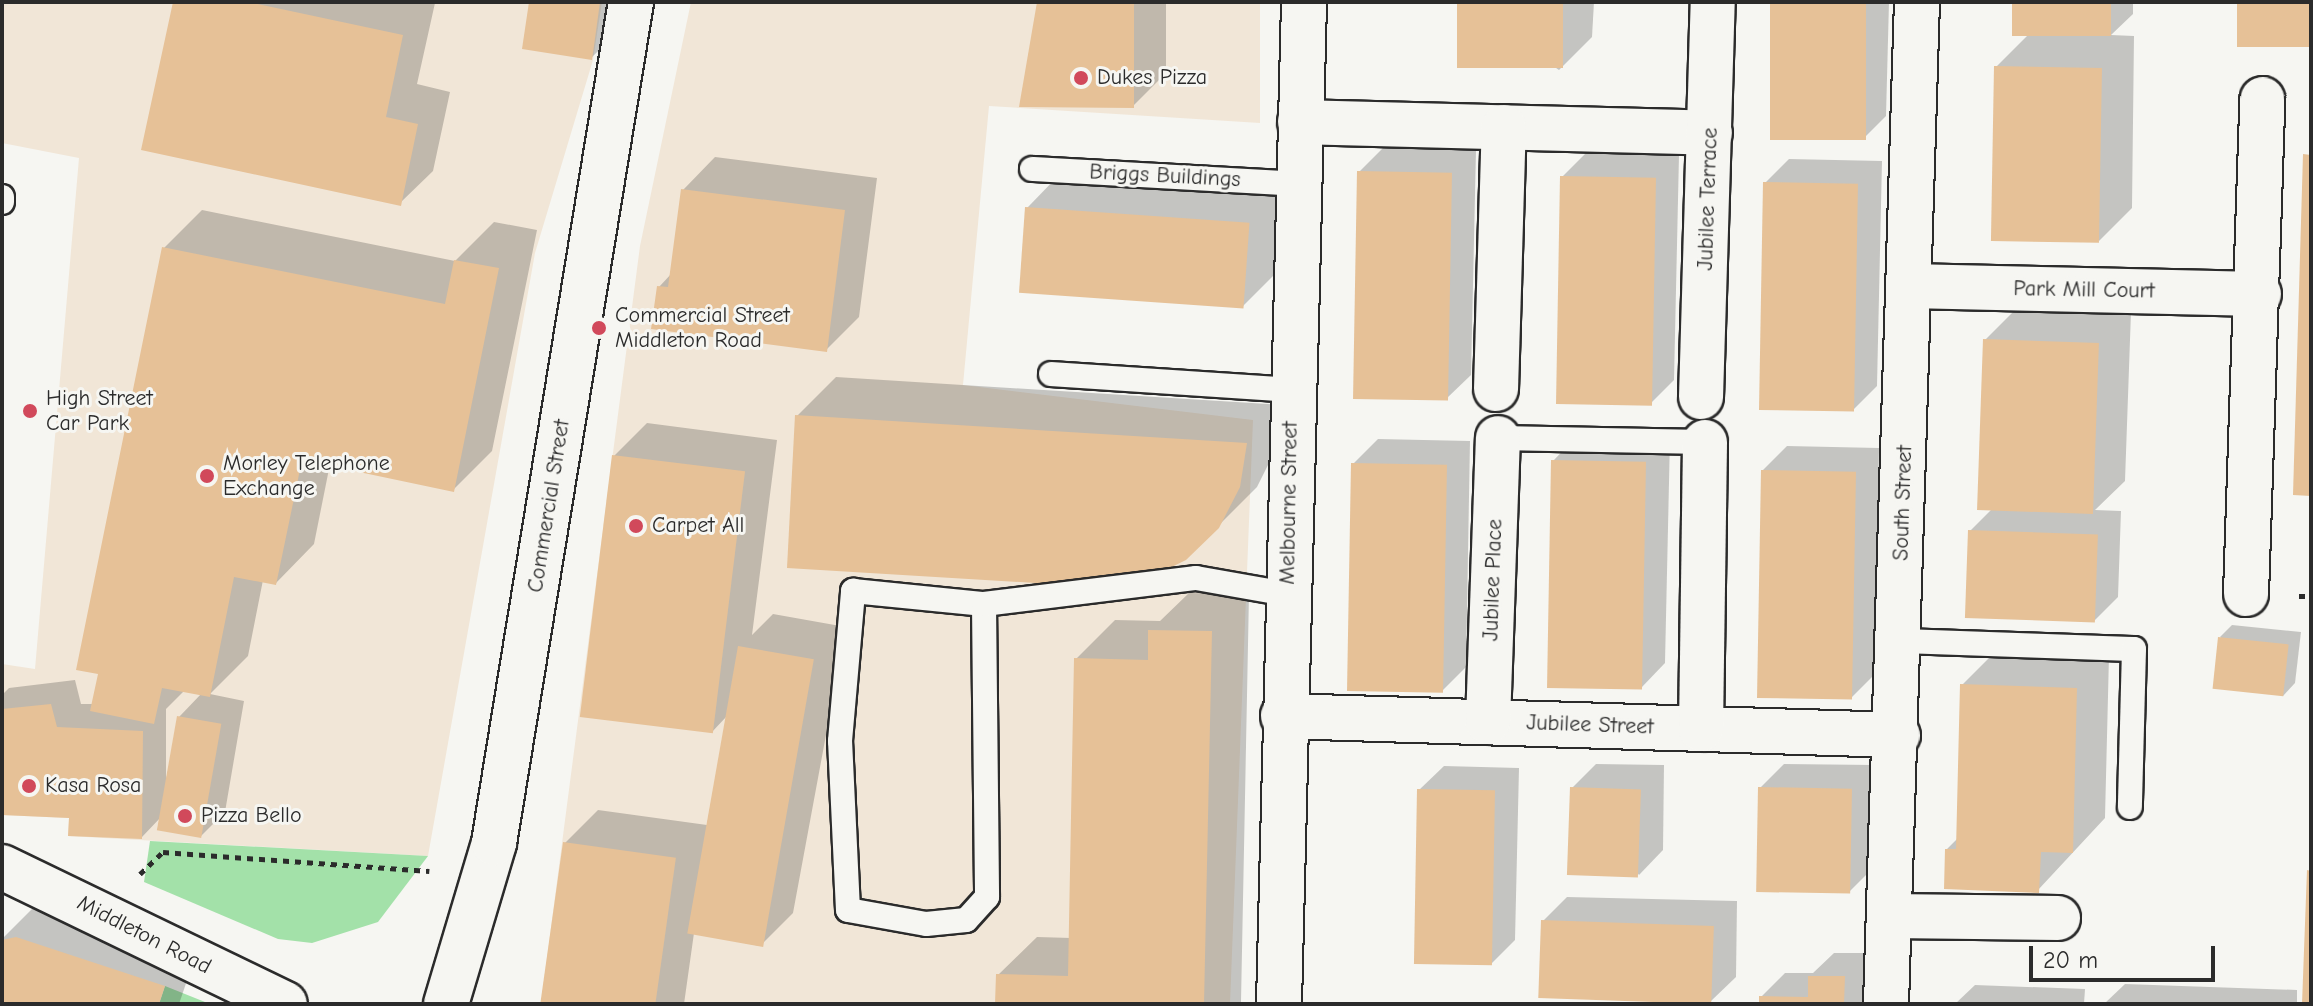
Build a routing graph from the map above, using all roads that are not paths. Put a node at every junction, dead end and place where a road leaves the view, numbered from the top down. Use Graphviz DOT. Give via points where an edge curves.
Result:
graph roads {
  1 [pos="631,2"];
  2 [pos="1304,2"];
  3 [pos="1713,2"];
  4 [pos="1917,2"];
  5 [pos="2262,99"];
  6 [pos="1300,122"];
  7 [pos="1504,127"];
  8 [pos="1710,133"];
  9 [pos="1032,169"];
  10 [pos="1298,184"];
  11 [pos="1909,286"];
  12 [pos="2259,294"];
  13 [pos="1051,374"];
  14 [pos="1496,389"];
  15 [pos="1292,390"];
  16 [pos="1701,397"];
  17 [pos="1498,438"];
  18 [pos="1705,442"];
  19 [pos="1287,594"];
  20 [pos="2246,594"];
  21 [pos="984,604"];
  22 [pos="1900,641"];
  23 [pos="1283,716"];
  24 [pos="1488,722"];
  25 [pos="1701,729"];
  26 [pos="1898,735"];
  27 [pos="2130,807"];
  28 [pos="2,867"];
  29 [pos="2,893"];
  30 [pos="100,914"];
  31 [pos="1891,916"];
  32 [pos="2058,918"];
  33 [pos="285,1004"];
  34 [pos="446,1004"];
  35 [pos="1279,1004"];
  36 [pos="1886,1004"];
  1 -- 34 [label="street, Commercial Street" via="494,843"];
  2 -- 6 [label="street, Melbourne Street"];
  3 -- 8 [label="street, Jubilee Terrace"];
  4 -- 11 [label="street, South Street"];
  5 -- 12 [label="street"];
  6 -- 7 [label="street"];
  6 -- 10 [label="street, Melbourne Street"];
  7 -- 8 [label="street"];
  7 -- 14 [label="street"];
  8 -- 16 [label="street, Jubilee Terrace"];
  9 -- 10 [label="lane, Briggs Buildings"];
  10 -- 15 [label="street, Melbourne Street"];
  11 -- 12 [label="street, Park Mill Court"];
  11 -- 22 [label="street, South Street"];
  12 -- 20 [label="street"];
  13 -- 15 [label="lane"];
  15 -- 19 [label="street, Melbourne Street"];
  17 -- 18 [label="lane"];
  17 -- 24 [label="street, Jubilee Place"];
  18 -- 25 [label="street"];
  19 -- 21 [label="lane" via="1196,578"];
  19 -- 23 [label="street, Melbourne Street"];
  21 -- 21 [label="lane" via="987,897 966,920 940,922 848,910 840,741 853,591"];
  22 -- 26 [label="street, South Street"];
  22 -- 27 [label="lane" via="2134,649"];
  23 -- 24 [label="street, Jubilee Street"];
  23 -- 35 [label="street, Melbourne Street"];
  24 -- 25 [label="street, Jubilee Street"];
  25 -- 26 [label="street, Jubilee Street"];
  26 -- 31 [label="street, South Street"];
  28 -- 30 [label="street, Middleton Road"];
  29 -- 30 [label="street"];
  30 -- 33 [label="street, Middleton Road"];
  31 -- 32 [label="street"];
  31 -- 36 [label="street, South Street"];
}
